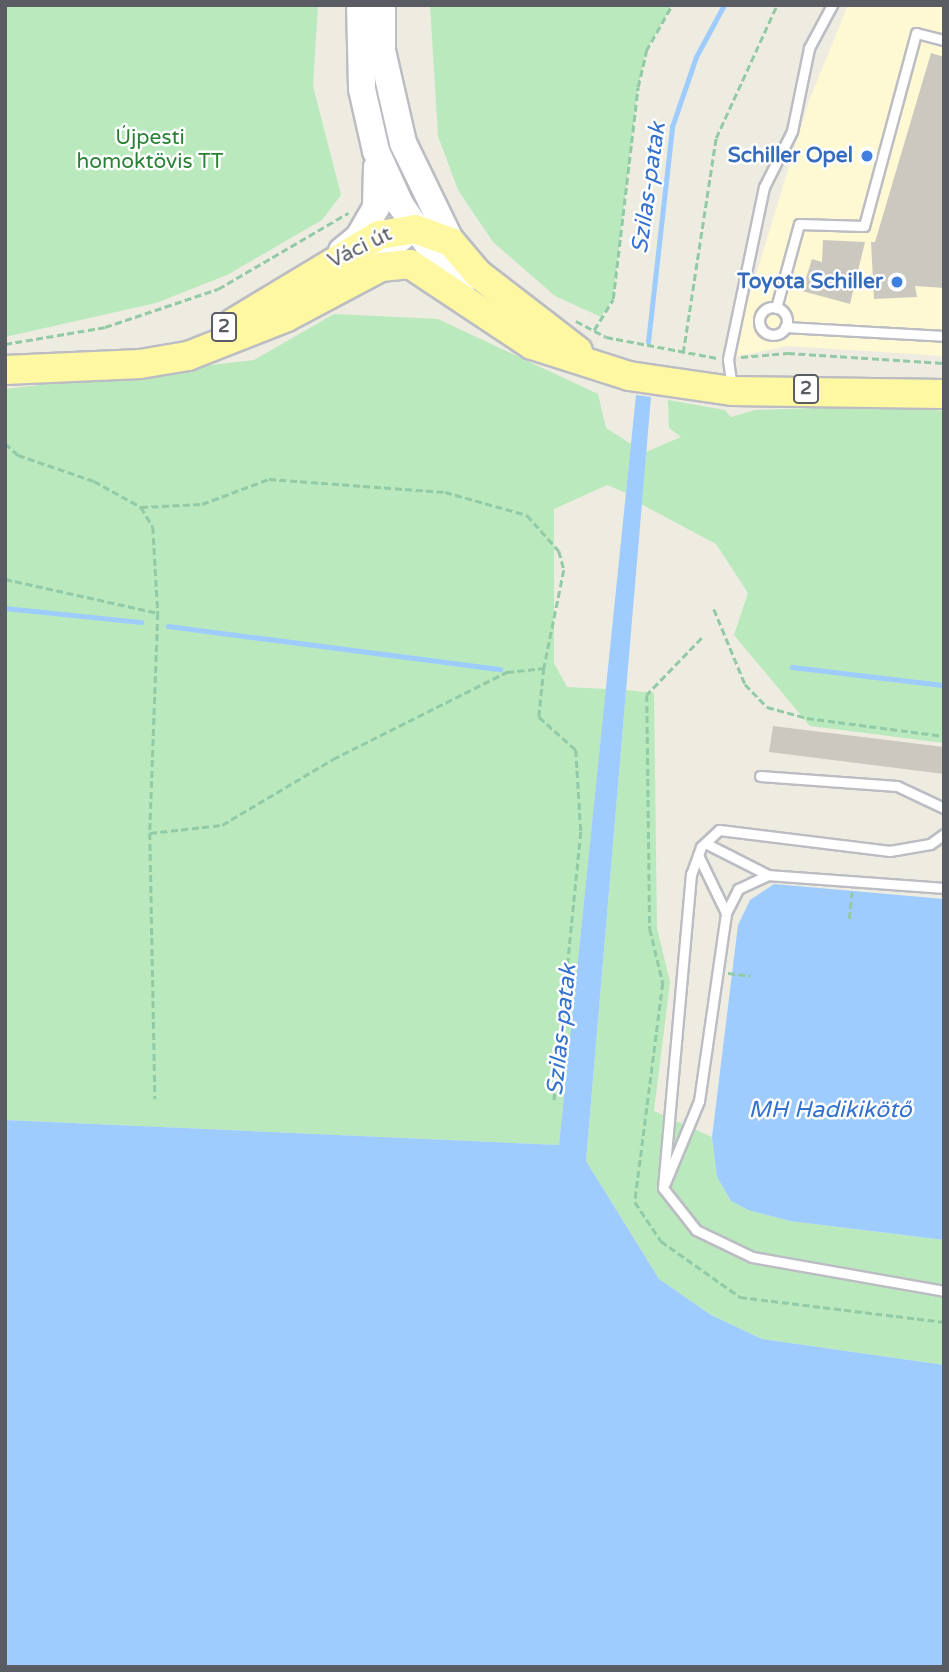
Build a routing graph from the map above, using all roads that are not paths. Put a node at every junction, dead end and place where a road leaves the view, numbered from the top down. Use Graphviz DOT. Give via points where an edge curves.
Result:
graph roads {
  1 [pos="360,5"];
  2 [pos="383,5"];
  3 [pos="832,5"];
  4 [pos="944,40"];
  5 [pos="376,151"];
  6 [pos="424,192"];
  7 [pos="415,229"];
  8 [pos="451,242"];
  9 [pos="332,276"];
  10 [pos="462,295"];
  11 [pos="776,308"];
  12 [pos="785,327"];
  13 [pos="944,336"];
  14 [pos="589,360"];
  15 [pos="5,370"];
  16 [pos="732,391"];
  17 [pos="944,394"];
  18 [pos="761,776"];
  19 [pos="944,808"];
  20 [pos="944,834"];
  21 [pos="706,844"];
  22 [pos="698,855"];
  23 [pos="768,875"];
  24 [pos="944,888"];
  25 [pos="726,913"];
  26 [pos="663,1188"];
  27 [pos="944,1290"];
  1 -- 5 [label="main road" via="362,89"];
  2 -- 6 [label="main road" via="382,51 390,96"];
  3 -- 16 [label="lane" via="809,48 792,131 764,187 728,359"];
  4 -- 11 [label="lane" via="916,33 864,226 799,224"];
  5 -- 7 [label="main road"];
  5 -- 9 [label="main road" via="376,208"];
  6 -- 7 [label="main road"];
  6 -- 8 [label="main road"];
  7 -- 8 [label="main road, Váci út / 2"];
  7 -- 9 [label="main road, Váci út / 2" via="379,235"];
  7 -- 10 [label="main road"];
  8 -- 14 [label="main road, Váci út / 2" via="478,274"];
  9 -- 10 [label="main road, Váci út / 2" via="410,264"];
  9 -- 15 [label="main road, Váci út / 2" via="184,343 107,362"];
  10 -- 14 [label="main road, Váci út / 2" via="532,345"];
  11 -- 12 [label="lane" via="785,315"];
  11 -- 12 [label="lane" via="763,312 760,325 774,335"];
  12 -- 13 [label="lane"];
  14 -- 16 [label="main road, Váci út / 2" via="629,376"];
  16 -- 17 [label="main road, Váci út / 2"];
  18 -- 19 [label="lane" via="897,786"];
  20 -- 21 [label="lane" via="930,844 900,850 747,830 719,830"];
  21 -- 22 [label="lane"];
  21 -- 23 [label="lane"];
  22 -- 25 [label="lane"];
  22 -- 26 [label="lane" via="691,874"];
  23 -- 24 [label="lane"];
  23 -- 25 [label="lane" via="738,890"];
  25 -- 26 [label="lane" via="699,1101"];
  26 -- 27 [label="lane" via="696,1230 752,1257"];
}
